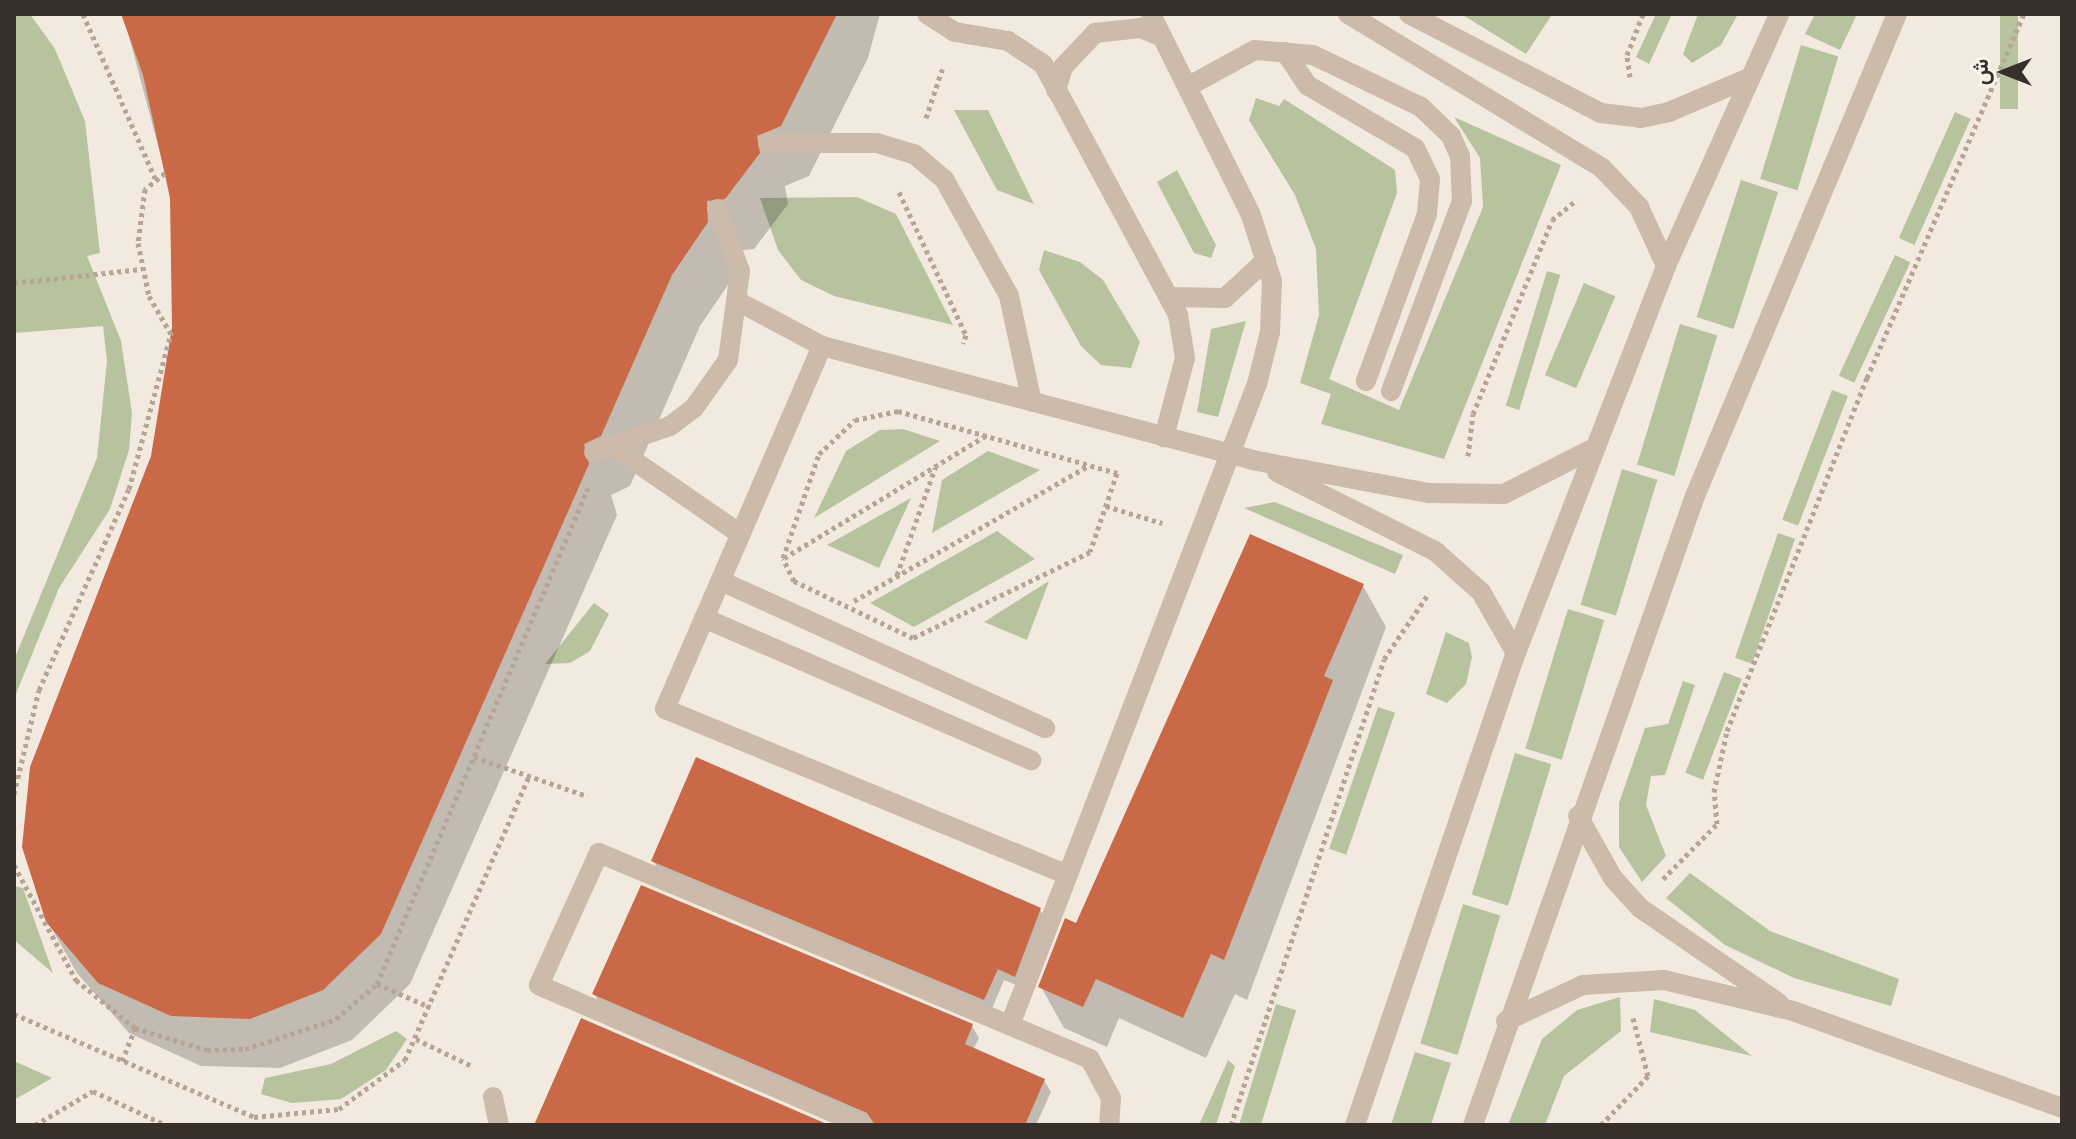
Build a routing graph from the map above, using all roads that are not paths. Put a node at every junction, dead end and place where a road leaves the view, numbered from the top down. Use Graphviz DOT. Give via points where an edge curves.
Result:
graph roads {
  1 [pos="927,14"];
  2 [pos="1151,14"];
  3 [pos="1348,14"];
  4 [pos="1409,14"];
  5 [pos="1779,14"];
  6 [pos="1897,14"];
  7 [pos="1162,37"];
  8 [pos="1464,46"];
  9 [pos="1285,52"];
  10 [pos="1448,75"];
  11 [pos="1751,77"];
  12 [pos="1187,87"];
  13 [pos="1056,90"];
  14 [pos="768,143"];
  15 [pos="717,209"];
  16 [pos="1266,260"];
  17 [pos="1666,266"];
  18 [pos="1169,297"];
  19 [pos="741,303"];
  20 [pos="822,346"];
  21 [pos="1366,381"];
  22 [pos="1391,391"];
  23 [pos="1032,402"];
  24 [pos="1164,437"];
  25 [pos="1596,447"];
  26 [pos="1229,454"];
  27 [pos="1252,460"];
  28 [pos="740,534"];
  29 [pos="721,581"];
  30 [pos="704,618"];
  31 [pos="1516,653"];
  32 [pos="1045,728"];
  33 [pos="1031,760"];
  34 [pos="1578,816"];
  35 [pos="1067,875"];
  36 [pos="1793,1011"];
  37 [pos="1506,1021"];
  38 [pos="1010,1025"];
  39 [pos="493,1097"];
  40 [pos="2062,1108"];
  41 [pos="499,1125"];
  42 [pos="862,1125"];
  43 [pos="1109,1125"];
  44 [pos="1355,1125"];
  45 [pos="1473,1125"];
  1 -- 13 [label="street" via="955,32 1027,50"];
  2 -- 7 [label="street"];
  3 -- 10 [label="street"];
  4 -- 8 [label="street"];
  5 -- 11 [label="street"];
  6 -- 34 [label="street" via="1695,496"];
  7 -- 12 [label="street"];
  7 -- 13 [label="street" via="1141,28 1095,33 1069,57"];
  8 -- 10 [label="street"];
  8 -- 11 [label="street" via="1582,107 1641,118"];
  9 -- 12 [label="street" via="1237,55"];
  9 -- 21 [label="street" via="1307,85 1415,148 1430,179 1427,214"];
  9 -- 22 [label="street" via="1313,55 1421,107 1460,156 1462,201"];
  10 -- 17 [label="street" via="1602,168 1639,207"];
  11 -- 17 [label="street"];
  12 -- 16 [label="street"];
  13 -- 18 [label="street"];
  14 -- 23 [label="street" via="877,143 914,154 944,179 1009,296"];
  15 -- 19 [label="street" via="740,271"];
  16 -- 18 [label="street" via="1225,298"];
  16 -- 26 [label="street" via="1270,332"];
  17 -- 25 [label="street"];
  18 -- 24 [label="street" via="1185,358"];
  19 -- 20 [label="street"];
  19 -- 28 [label="street" via="728,360 694,408 605,451"];
  20 -- 23 [label="street"];
  20 -- 28 [label="street"];
  23 -- 24 [label="street"];
  24 -- 26 [label="street"];
  25 -- 27 [label="street" via="1536,483 1473,497"];
  25 -- 31 [label="street"];
  26 -- 27 [label="street"];
  26 -- 35 [label="street"];
  27 -- 31 [label="street" via="1411,536 1456,567 1481,592"];
  28 -- 29 [label="street"];
  29 -- 30 [label="street"];
  29 -- 32 [label="street"];
  30 -- 33 [label="street"];
  30 -- 35 [label="street" via="665,709"];
  31 -- 44 [label="street"];
  34 -- 36 [label="street" via="1613,878 1640,908"];
  34 -- 37 [label="street"];
  35 -- 38 [label="street"];
  36 -- 37 [label="street" via="1624,978 1543,999"];
  36 -- 40 [label="street"];
  37 -- 45 [label="street"];
  38 -- 42 [label="street" via="599,853 539,985"];
  38 -- 43 [label="street" via="1090,1059 1111,1098"];
  39 -- 41 [label="street"];
}
